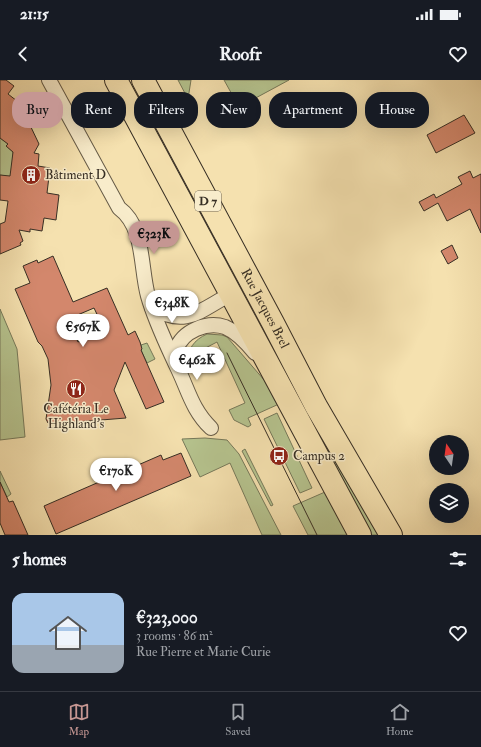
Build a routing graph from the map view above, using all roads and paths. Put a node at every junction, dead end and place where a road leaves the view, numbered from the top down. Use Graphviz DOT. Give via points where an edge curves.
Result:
graph roads {
  1 [pos="49,80"];
  2 [pos="59,80"];
  3 [pos="116,80"];
  4 [pos="143,80"];
  5 [pos="123,211"];
  6 [pos="231,294"];
  7 [pos="152,308"];
  8 [pos="273,323"];
  9 [pos="177,366"];
  10 [pos="275,377"];
  11 [pos="210,428"];
  12 [pos="360,535"];
  13 [pos="391,535"];
  1 -- 5 [label="street"];
  2 -- 5 [label="street" via="122,198"];
  3 -- 6 [label="main road, Rue Jacques Brel / D 7"];
  4 -- 8 [label="main road, Rue Jacques Brel / D 7"];
  5 -- 7 [label="street" via="132,222 140,246"];
  6 -- 7 [label="street" via="198,313 181,318 173,318"];
  6 -- 8 [label="main road"];
  6 -- 10 [label="main road, Rue Jacques Brel / D 7"];
  7 -- 9 [label="street" via="167,349"];
  8 -- 13 [label="main road, Rue Jacques Brel / D 7" via="316,406"];
  9 -- 10 [label="street" via="176,350 184,337 196,329 214,325 237,334"];
  9 -- 11 [label="street" via="195,410"];
  10 -- 12 [label="main road, Rue Jacques Brel / D 7"];
}
